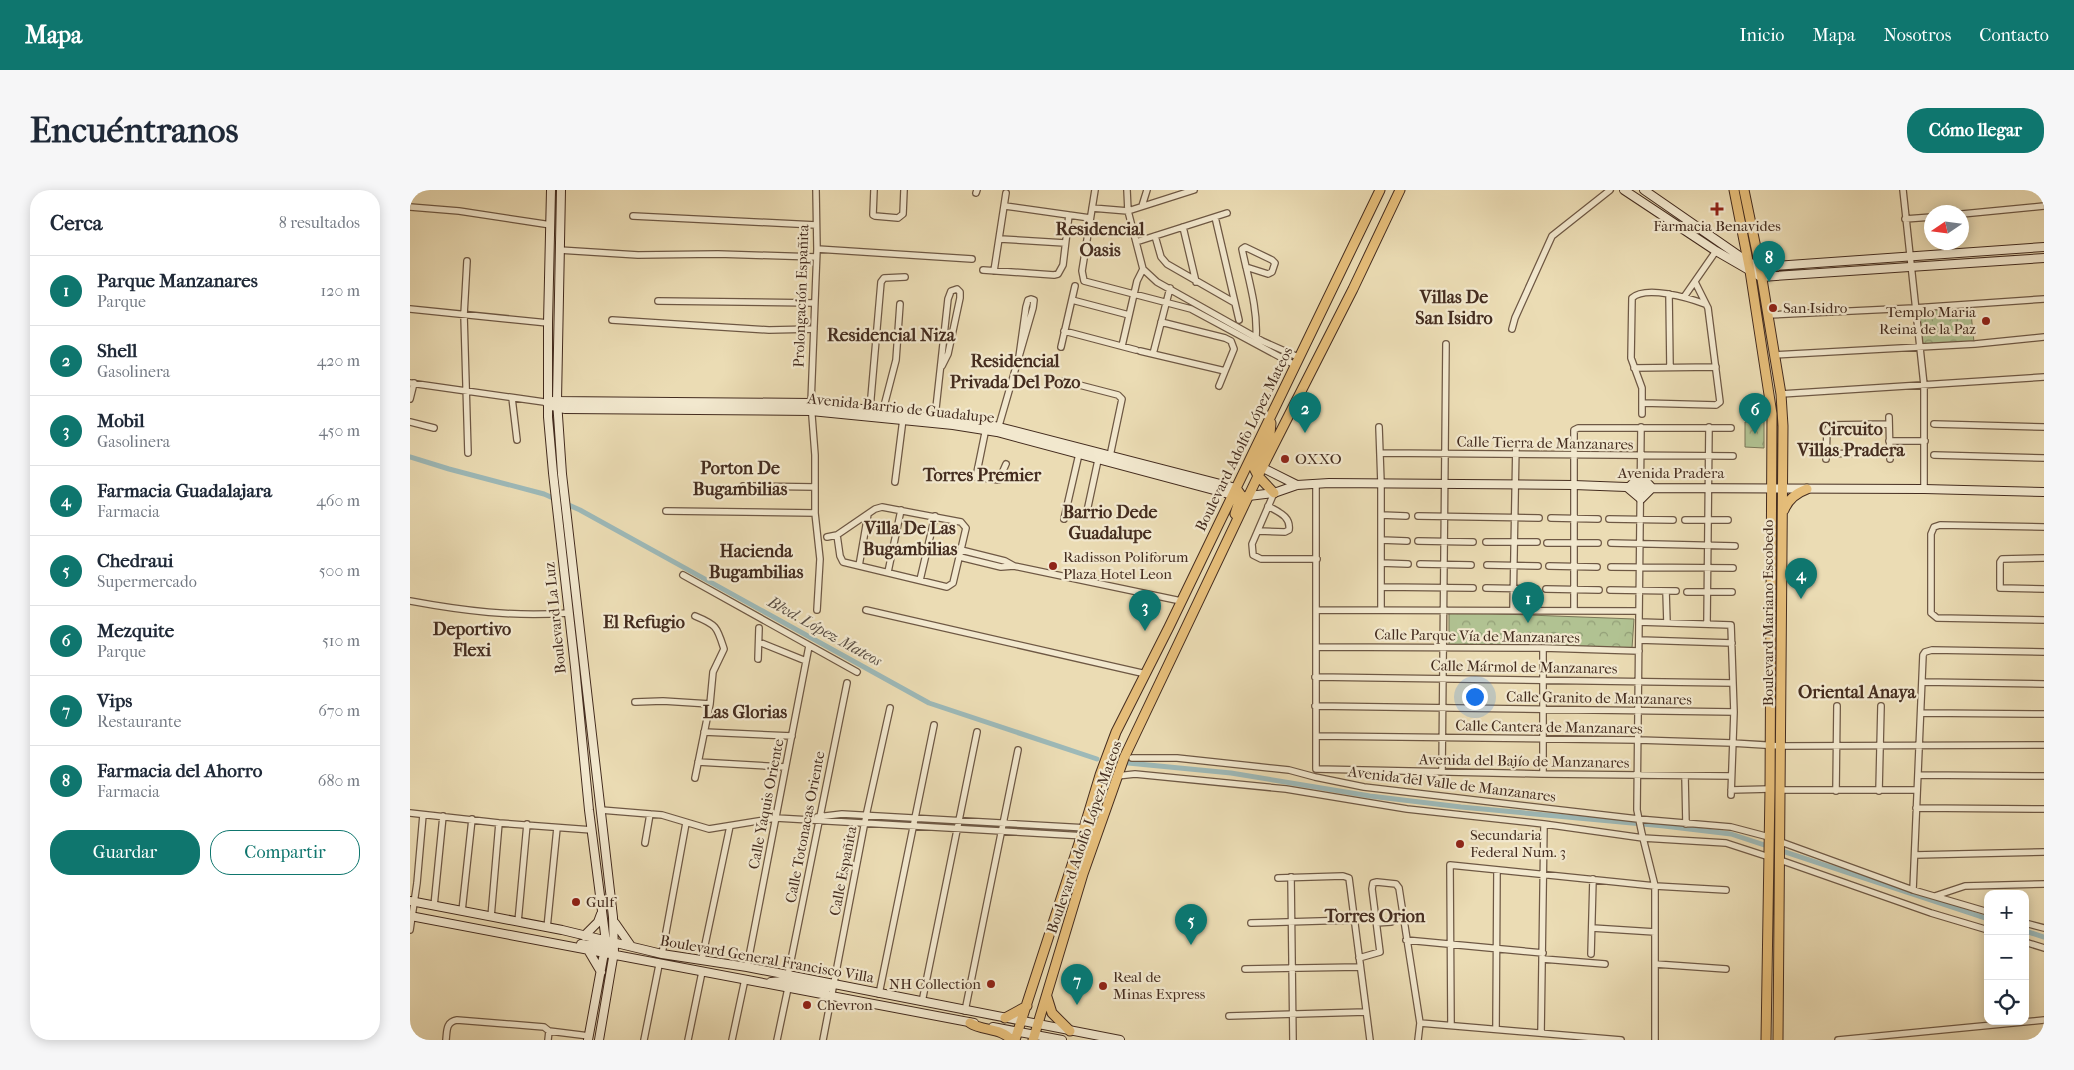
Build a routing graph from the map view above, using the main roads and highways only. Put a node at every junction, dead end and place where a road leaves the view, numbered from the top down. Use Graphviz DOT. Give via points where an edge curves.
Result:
graph roads {
  1 [pos="551,190"];
  2 [pos="561,190"];
  3 [pos="1380,190"];
  4 [pos="1400,190"];
  5 [pos="1624,190"];
  6 [pos="1644,190"];
  7 [pos="1734,190"];
  8 [pos="1744,190"];
  9 [pos="2044,247"];
  10 [pos="2044,258"];
  11 [pos="1749,267"];
  12 [pos="1760,267"];
  13 [pos="1761,277"];
  14 [pos="547,403"];
  15 [pos="557,405"];
  16 [pos="811,407"];
  17 [pos="953,422"];
  18 [pos="998,430"];
  19 [pos="1256,464"];
  20 [pos="553,473"];
  21 [pos="562,474"];
  22 [pos="1258,476"];
  23 [pos="1297,485"];
  24 [pos="1628,488"];
  25 [pos="1652,488"];
  26 [pos="1773,488"];
  27 [pos="1784,488"];
  28 [pos="1807,489"];
  29 [pos="2044,492"];
  30 [pos="1274,493"];
  31 [pos="1239,494"];
  32 [pos="1782,515"];
  33 [pos="1090,833"];
  34 [pos="411,903"];
  35 [pos="602,913"];
  36 [pos="411,916"];
  37 [pos="613,917"];
  38 [pos="584,936"];
  39 [pos="1046,944"];
  40 [pos="557,945"];
  41 [pos="631,946"];
  42 [pos="605,947"];
  43 [pos="614,948"];
  44 [pos="588,950"];
  45 [pos="647,951"];
  46 [pos="628,957"];
  47 [pos="1056,966"];
  48 [pos="601,972"];
  49 [pos="610,974"];
  50 [pos="764,983"];
  51 [pos="833,985"];
  52 [pos="1046,997"];
  53 [pos="1028,1006"];
  54 [pos="1005,1018"];
  55 [pos="1022,1021"];
  56 [pos="970,1023"];
  57 [pos="1038,1024"];
  58 [pos="1070,1031"];
  59 [pos="1016,1036"];
  60 [pos="589,1038"];
  61 [pos="1035,1038"];
  62 [pos="599,1040"];
  63 [pos="1011,1040"];
  64 [pos="1062,1040"];
  65 [pos="1120,1040"];
  66 [pos="1766,1040"];
  67 [pos="1778,1040"];
  1 -- 14 [label="main road, Boulevard La Luz"];
  2 -- 15 [label="main road, Boulevard La Luz"];
  3 -- 19 [label="main road, Boulevard Adolfo López Mateos" via="1296,361"];
  4 -- 19 [label="main road, Boulevard Adolfo López Mateos" via="1353,289"];
  5 -- 11 [label="main road" via="1716,251"];
  6 -- 11 [label="main road"];
  7 -- 11 [label="main road, Boulevard Mariano Escobedo"];
  8 -- 12 [label="main road, Boulevard Mariano Escobedo"];
  9 -- 12 [label="main road"];
  10 -- 13 [label="main road"];
  11 -- 12 [label="main road"];
  11 -- 13 [label="main road"];
  11 -- 26 [label="main road, Boulevard Mariano Escobedo" via="1771,402"];
  12 -- 13 [label="main road, Boulevard Mariano Escobedo"];
  13 -- 27 [label="main road, Boulevard Mariano Escobedo" via="1781,394"];
  14 -- 15 [label="main road, Avenida Barrio de Guadalupe"];
  14 -- 20 [label="main road, Boulevard La Luz"];
  15 -- 16 [label="main road, Avenida Barrio de Guadalupe"];
  15 -- 21 [label="main road, Boulevard La Luz"];
  16 -- 17 [label="main road, Avenida Barrio de Guadalupe"];
  16 -- 17 [label="main road, Avenida Barrio de Guadalupe" via="883,410 935,416"];
  17 -- 18 [label="main road, Avenida Barrio de Guadalupe"];
  18 -- 31 [label="main road, Avenida Barrio de Guadalupe" via="1098,460"];
  18 -- 31 [label="main road, Avenida Barrio de Guadalupe" via="1110,456"];
  19 -- 22 [label="main road, Boulevard Adolfo López Mateos"];
  19 -- 23 [label="main road, Avenida Pradera"];
  19 -- 31 [label="main road, Boulevard Adolfo López Mateos"];
  20 -- 21 [label="main road"];
  20 -- 35 [label="main road, Boulevard La Luz"];
  21 -- 37 [label="main road, Boulevard La Luz"];
  22 -- 30 [label="main road"];
  22 -- 31 [label="main road, Boulevard Adolfo López Mateos"];
  23 -- 24 [label="main road, Avenida Pradera" via="1515,484"];
  23 -- 30 [label="main road, Avenida Pradera"];
  24 -- 25 [label="main road, Avenida Pradera"];
  24 -- 25 [label="main road" via="1641,499"];
  24 -- 25 [label="main road" via="1641,476"];
  25 -- 26 [label="main road, Avenida Pradera"];
  26 -- 27 [label="main road, Avenida Pradera"];
  26 -- 66 [label="main road, Boulevard Mariano Escobedo"];
  27 -- 28 [label="main road, Avenida Pradera"];
  27 -- 32 [label="main road, Boulevard Mariano Escobedo"];
  28 -- 29 [label="main road, Avenida Pradera"];
  28 -- 32 [label="main road" via="1788,501"];
  30 -- 31 [label="main road, Avenida Pradera"];
  31 -- 33 [label="main road, Boulevard Adolfo López Mateos" via="1229,538"];
  31 -- 33 [label="main road, Boulevard Adolfo López Mateos" via="1116,732 1100,775"];
  32 -- 67 [label="main road, Boulevard Mariano Escobedo"];
  33 -- 39 [label="main road, Boulevard Adolfo López Mateos"];
  33 -- 47 [label="main road, Boulevard Adolfo López Mateos" via="1087,863"];
  34 -- 38 [label="main road, Boulevard General Francisco Villa"];
  35 -- 38 [label="main road"];
  35 -- 42 [label="main road, Boulevard La Luz"];
  36 -- 40 [label="main road, Boulevard General Francisco Villa"];
  37 -- 41 [label="main road" via="619,932"];
  37 -- 43 [label="main road, Boulevard La Luz"];
  38 -- 42 [label="main road, Boulevard General Francisco Villa"];
  39 -- 47 [label="main road" via="1048,959"];
  39 -- 53 [label="main road, Boulevard Adolfo López Mateos"];
  40 -- 42 [label="main road" via="574,943"];
  40 -- 44 [label="main road, Boulevard General Francisco Villa"];
  41 -- 43 [label="main road, Boulevard General Francisco Villa"];
  41 -- 45 [label="main road, Boulevard General Francisco Villa"];
  42 -- 43 [label="main road, Boulevard General Francisco Villa"];
  42 -- 43 [label="main road, Boulevard General Francisco Villa"];
  42 -- 44 [label="main road, Boulevard General Francisco Villa"];
  42 -- 48 [label="main road, Boulevard La Luz"];
  43 -- 45 [label="main road"];
  43 -- 46 [label="main road, Boulevard General Francisco Villa"];
  43 -- 49 [label="main road, Boulevard La Luz"];
  44 -- 48 [label="main road"];
  45 -- 51 [label="main road, Boulevard General Francisco Villa"];
  46 -- 49 [label="main road"];
  46 -- 50 [label="main road, Boulevard General Francisco Villa"];
  47 -- 52 [label="main road, Boulevard Adolfo López Mateos"];
  48 -- 60 [label="main road, Boulevard La Luz"];
  49 -- 62 [label="main road, Boulevard La Luz"];
  50 -- 51 [label="main road" via="782,981 823,990"];
  50 -- 56 [label="main road, Boulevard General Francisco Villa"];
  51 -- 54 [label="main road, Boulevard General Francisco Villa"];
  52 -- 57 [label="main road, Boulevard Adolfo López Mateos"];
  52 -- 58 [label="main road" via="1052,1012"];
  53 -- 54 [label="main road"];
  53 -- 55 [label="main road, Boulevard Adolfo López Mateos"];
  54 -- 55 [label="main road, Boulevard General Francisco Villa"];
  55 -- 57 [label="main road, Boulevard General Francisco Villa"];
  55 -- 59 [label="main road, Boulevard Adolfo López Mateos"];
  56 -- 59 [label="main road, Boulevard General Francisco Villa"];
  56 -- 63 [label="main road"];
  57 -- 58 [label="main road, Boulevard General Francisco Villa"];
  57 -- 61 [label="main road, Boulevard Adolfo López Mateos"];
  58 -- 65 [label="main road, Boulevard General Francisco Villa"];
  59 -- 61 [label="main road, Boulevard General Francisco Villa"];
  61 -- 64 [label="main road, Boulevard General Francisco Villa"];
}
